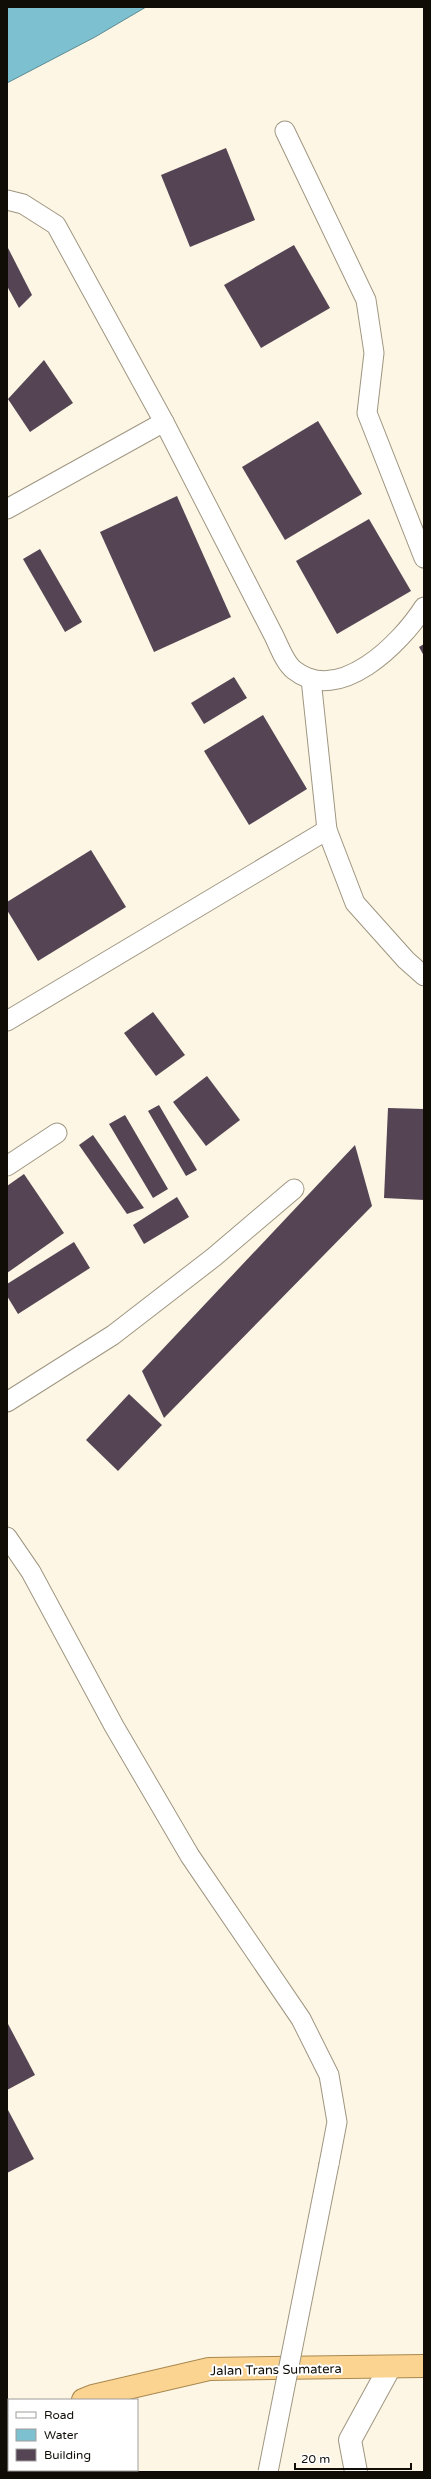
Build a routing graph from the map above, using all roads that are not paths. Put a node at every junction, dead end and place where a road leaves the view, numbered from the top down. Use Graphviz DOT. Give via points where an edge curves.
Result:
graph roads {
  1 [pos="285,131"];
  2 [pos="7,200"];
  3 [pos="164,422"];
  4 [pos="7,509"];
  5 [pos="424,558"];
  6 [pos="424,607"];
  7 [pos="311,679"];
  8 [pos="327,830"];
  9 [pos="424,976"];
  10 [pos="7,1021"];
  11 [pos="58,1133"];
  12 [pos="7,1166"];
  13 [pos="294,1188"];
  14 [pos="7,1402"];
  15 [pos="7,1537"];
  16 [pos="424,2366"];
  17 [pos="390,2367"];
  18 [pos="86,2399"];
  19 [pos="268,2472"];
  20 [pos="356,2472"];
  1 -- 5 [label="lane" via="366,300 374,353 367,413"];
  2 -- 3 [label="lane" via="22,204 56,225"];
  3 -- 4 [label="lane"];
  3 -- 7 [label="lane" via="293,670"];
  6 -- 7 [label="lane" via="410,629 362,669 336,681"];
  7 -- 8 [label="lane"];
  8 -- 9 [label="lane" via="355,903 406,960"];
  8 -- 10 [label="lane"];
  11 -- 12 [label="lane"];
  13 -- 14 [label="lane" via="214,1257 113,1335"];
  15 -- 19 [label="lane, bridge" via="31,1572 114,1726 190,1856 301,2019 329,2075 337,2122"];
  16 -- 17 [label="highway, Jalan Trans Sumatera"];
  17 -- 18 [label="highway, Jalan Trans Sumatera" via="209,2369"];
  17 -- 20 [label="street" via="350,2440"];
}
